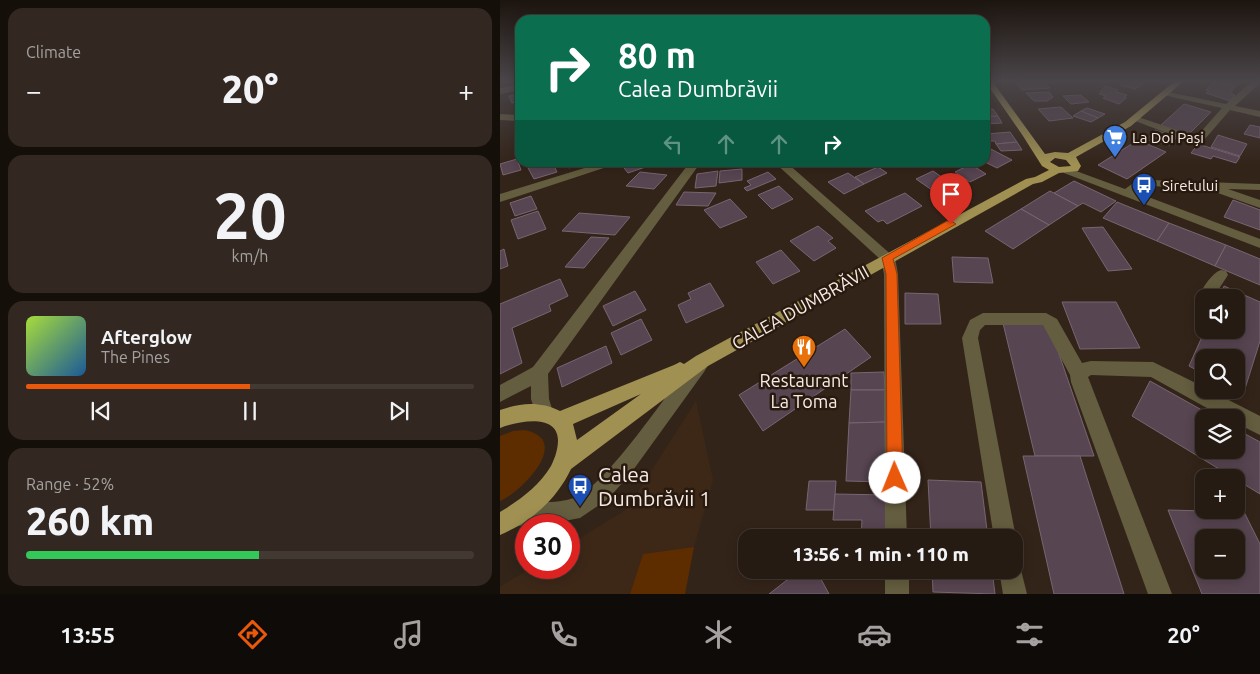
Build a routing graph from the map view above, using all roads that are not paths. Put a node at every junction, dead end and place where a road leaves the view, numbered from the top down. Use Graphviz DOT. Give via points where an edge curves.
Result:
graph roads {
  1 [pos="1009,109"];
  2 [pos="1148,109"];
  3 [pos="1226,109"];
  4 [pos="1236,109"];
  5 [pos="1260,114"];
  6 [pos="500,117"];
  7 [pos="515,118"];
  8 [pos="1135,119"];
  9 [pos="1028,135"];
  10 [pos="1064,156"];
  11 [pos="1045,163"];
  12 [pos="601,167"];
  13 [pos="692,167"];
  14 [pos="785,167"];
  15 [pos="1067,169"];
  16 [pos="1030,181"];
  17 [pos="1201,184"];
  18 [pos="1260,187"];
  19 [pos="1127,193"];
  20 [pos="500,198"];
  21 [pos="1260,204"];
  22 [pos="1260,244"];
  23 [pos="888,258"];
  24 [pos="1222,275"];
  25 [pos="1211,289"];
  26 [pos="702,361"];
  27 [pos="539,372"];
  28 [pos="1079,374"];
  29 [pos="500,394"];
  30 [pos="552,416"];
  31 [pos="501,418"];
  32 [pos="1260,426"];
  33 [pos="563,462"];
  34 [pos="508,519"];
  35 [pos="896,529"];
  36 [pos="1003,529"];
  37 [pos="897,579"];
  38 [pos="1012,579"];
  39 [pos="897,594"];
  40 [pos="1015,594"];
  41 [pos="1160,594"];
  1 -- 9 [label="main road"];
  2 -- 8 [label="main road"];
  3 -- 8 [label="street" via="1200,138 1184,136"];
  4 -- 5 [label="street"];
  6 -- 7 [label="street"];
  8 -- 10 [label="main road"];
  9 -- 10 [label="main road"];
  9 -- 11 [label="main road"];
  10 -- 11 [label="main road" via="1050,155"];
  10 -- 15 [label="main road" via="1075,162"];
  11 -- 15 [label="main road"];
  11 -- 16 [label="main road, CALEA DUMBRĂVII"];
  12 -- 20 [label="street"];
  13 -- 27 [label="street"];
  14 -- 23 [label="street"];
  15 -- 16 [label="main road, CALEA DUMBRĂVII"];
  15 -- 19 [label="street"];
  16 -- 23 [label="main road, CALEA DUMBRĂVII"];
  17 -- 18 [label="street"];
  17 -- 19 [label="street" via="1143,183"];
  17 -- 21 [label="street"];
  19 -- 22 [label="street"];
  23 -- 26 [label="main road, CALEA DUMBRĂVII"];
  23 -- 35 [label="street" via="891,274"];
  24 -- 25 [label="street"];
  26 -- 30 [label="main road, CALEA DUMBRĂVII"];
  26 -- 33 [label="main road, CALEA DUMBRĂVII"];
  26 -- 34 [label="street" via="601,492 580,507"];
  27 -- 29 [label="street"];
  27 -- 30 [label="street" via="540,398"];
  28 -- 32 [label="street" via="1091,368 1153,370"];
  28 -- 36 [label="street" via="1051,322 983,319 971,330"];
  28 -- 41 [label="street"];
  30 -- 31 [label="main road" via="521,412"];
  30 -- 33 [label="main road" via="567,431 568,445"];
  33 -- 34 [label="main road" via="546,490"];
  37 -- 39 [label="street"];
  38 -- 40 [label="street"];
}
